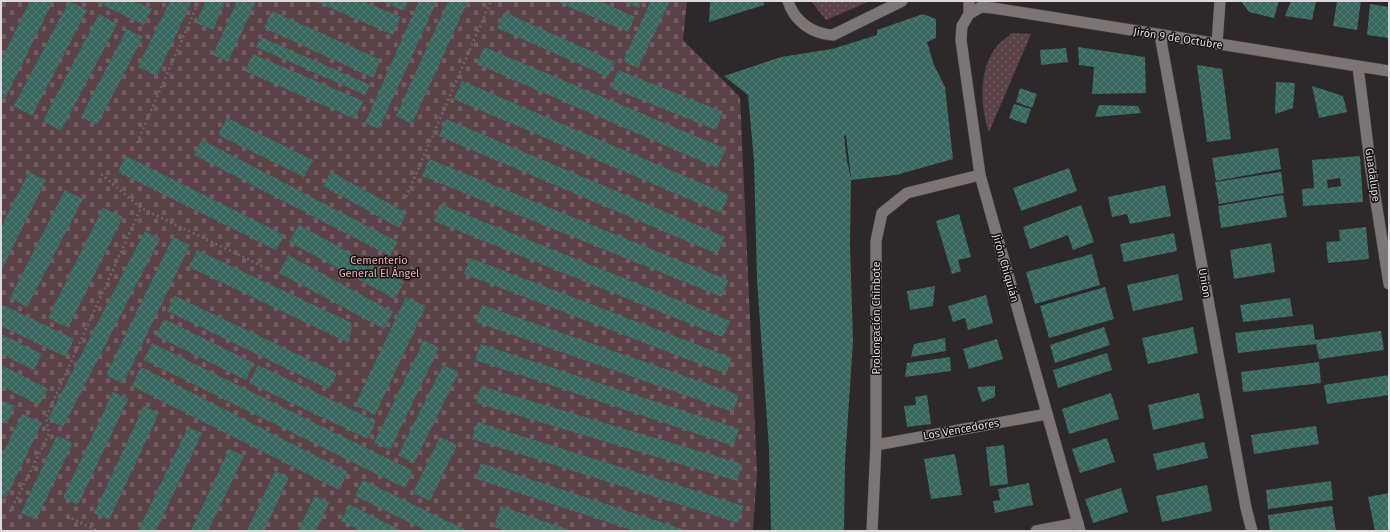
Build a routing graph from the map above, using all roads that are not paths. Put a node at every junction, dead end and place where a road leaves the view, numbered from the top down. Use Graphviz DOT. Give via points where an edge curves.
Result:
graph roads {
  1 [pos="788,1"];
  2 [pos="902,1"];
  3 [pos="969,1"];
  4 [pos="1220,1"];
  5 [pos="969,14"];
  6 [pos="1160,35"];
  7 [pos="1217,44"];
  8 [pos="1358,66"];
  9 [pos="1389,72"];
  10 [pos="980,175"];
  11 [pos="1389,284"];
  12 [pos="1047,414"];
  13 [pos="876,445"];
  14 [pos="1079,527"];
  15 [pos="872,531"];
  16 [pos="1036,531"];
  17 [pos="1252,531"];
  1 -- 2 [label="street" via="791,10 805,25 821,34 833,35"];
  3 -- 5 [label="street, Jirón Chiquián"];
  4 -- 7 [label="street"];
  5 -- 6 [label="street, Jirón 9 de Octubre" via="981,7 993,8"];
  5 -- 10 [label="street, Jirón Chiquián" via="962,26 961,40"];
  6 -- 7 [label="street, Jirón 9 de Octubre"];
  6 -- 17 [label="street, Union"];
  7 -- 8 [label="street, Jirón 9 de Octubre"];
  8 -- 9 [label="street, Jirón 9 de Octubre"];
  8 -- 11 [label="street, Guadalupe"];
  10 -- 12 [label="street, Jirón Chiquián"];
  10 -- 13 [label="street, Prolongación Chinbote" via="907,192 882,213 876,241"];
  12 -- 13 [label="street, Los Vencedores"];
  12 -- 14 [label="street, Jirón Chiquián"];
  13 -- 15 [label="street, Prolongación Chinbote"];
  14 -- 16 [label="street"];
}
